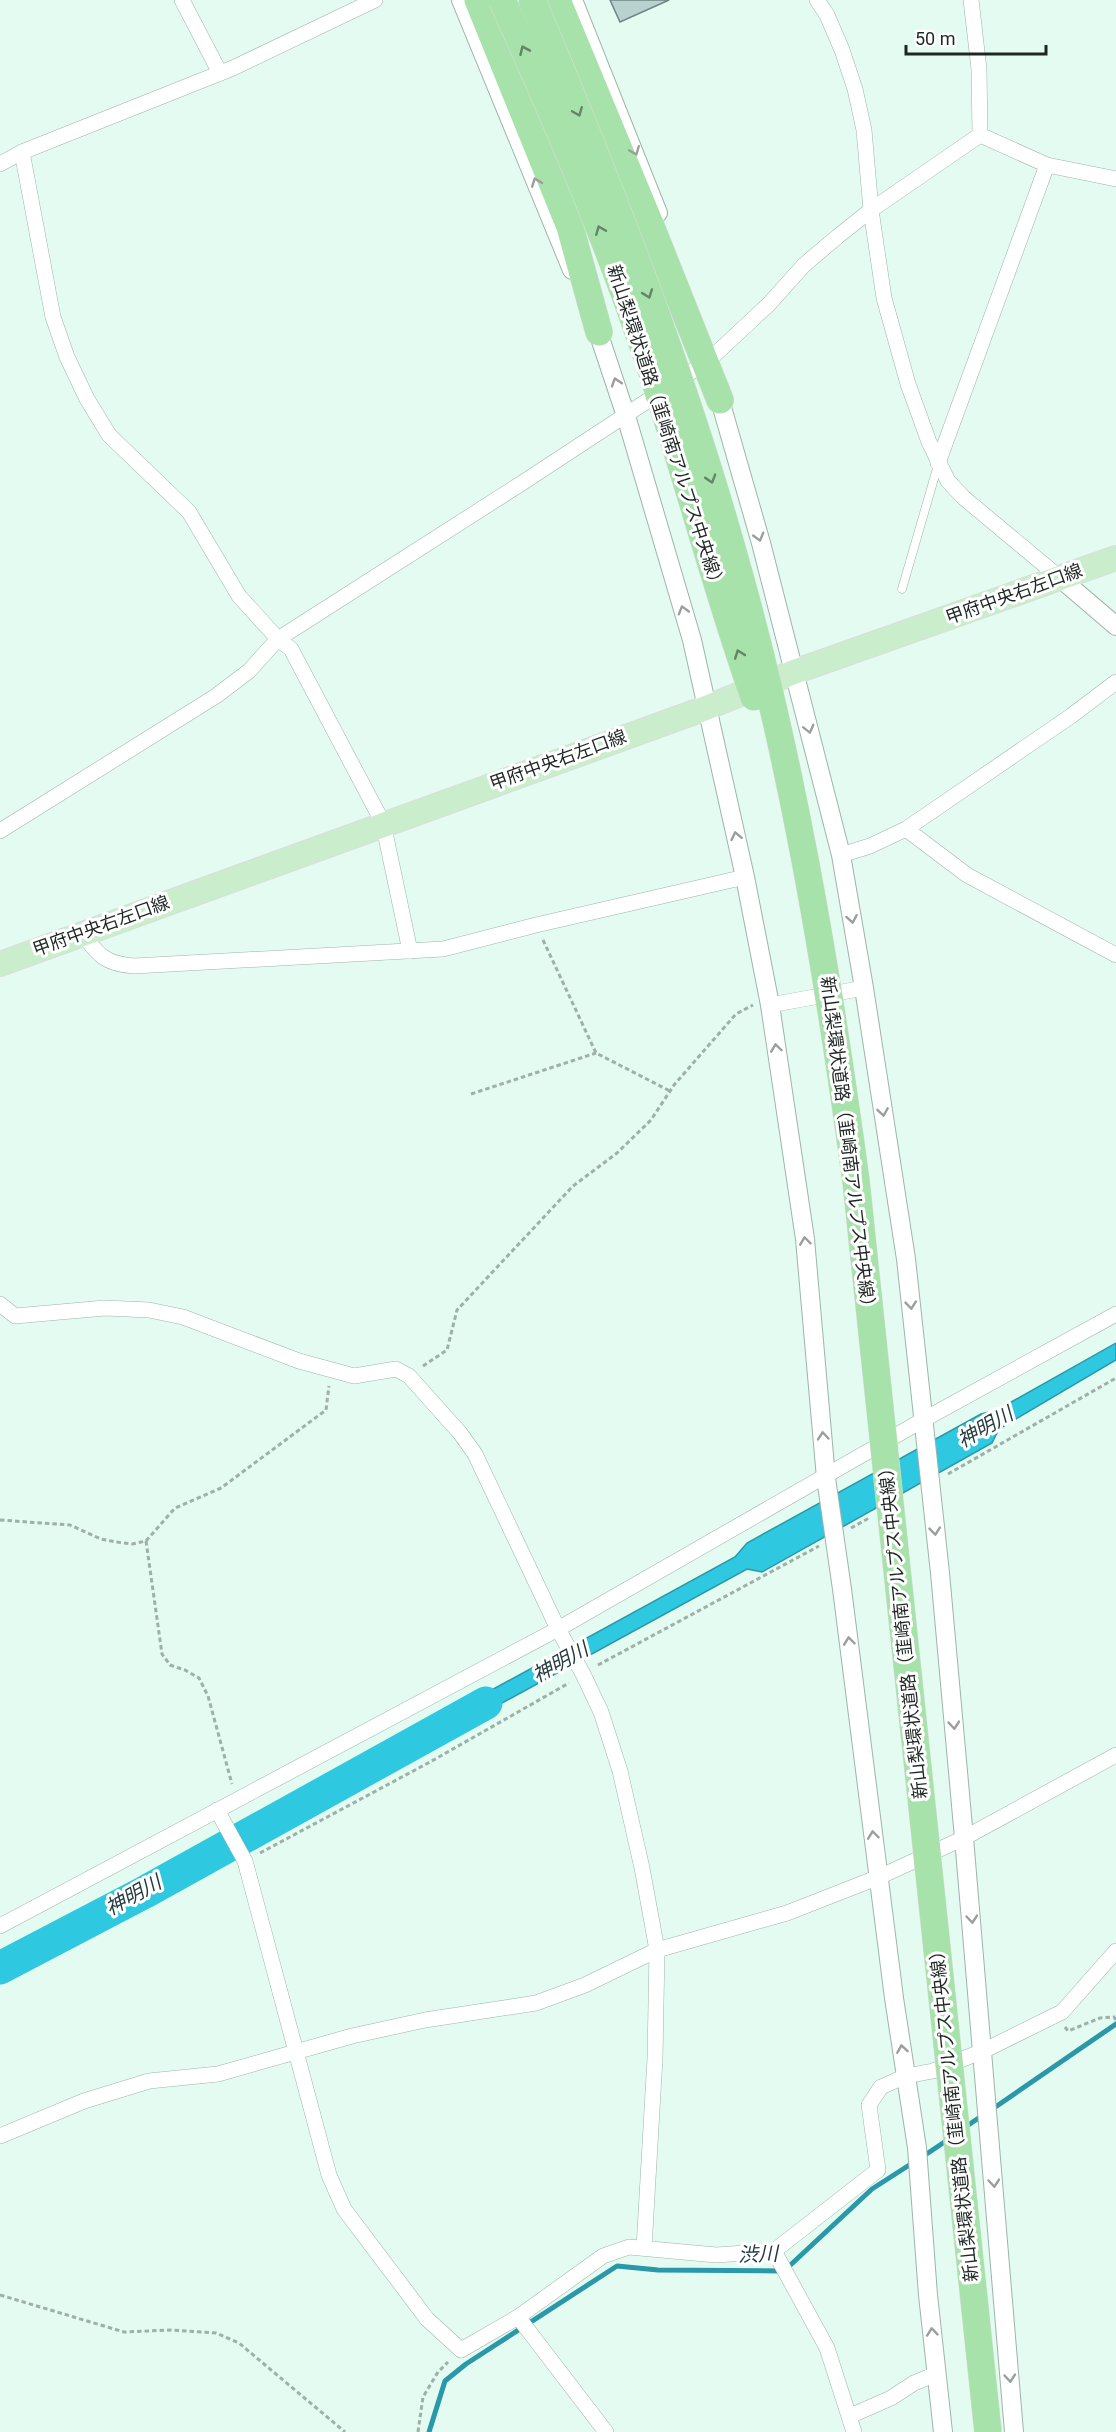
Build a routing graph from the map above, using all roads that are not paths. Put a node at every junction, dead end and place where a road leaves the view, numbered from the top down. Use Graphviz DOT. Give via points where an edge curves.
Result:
graph roads {
  1 [pos="182,0"];
  2 [pos="375,0"];
  3 [pos="461,0"];
  4 [pos="478,0"];
  5 [pos="502,0"];
  6 [pos="532,0"];
  7 [pos="557,0"];
  8 [pos="573,0"];
  9 [pos="817,0"];
  10 [pos="971,0"];
  11 [pos="220,73"];
  12 [pos="980,135"];
  13 [pos="22,152"];
  14 [pos="0,164"];
  15 [pos="1047,165"];
  16 [pos="1116,179"];
  17 [pos="871,210"];
  18 [pos="599,332"];
  19 [pos="706,362"];
  20 [pos="720,400"];
  21 [pos="626,416"];
  22 [pos="938,463"];
  23 [pos="1116,558"];
  24 [pos="1060,578"];
  25 [pos="902,589"];
  26 [pos="1116,626"];
  27 [pos="278,639"];
  28 [pos="794,672"];
  29 [pos="1116,682"];
  30 [pos="705,708"];
  31 [pos="383,823"];
  32 [pos="799,829"];
  33 [pos="906,829"];
  34 [pos="0,831"];
  35 [pos="841,855"];
  36 [pos="745,877"];
  37 [pos="81,933"];
  38 [pos="410,951"];
  39 [pos="1116,955"];
  40 [pos="0,964"];
  41 [pos="864,988"];
  42 [pos="770,1005"];
  43 [pos="0,1304"];
  44 [pos="1116,1314"];
  45 [pos="924,1429"];
  46 [pos="827,1486"];
  47 [pos="560,1632"];
  48 [pos="1116,1755"];
  49 [pos="221,1816"];
  50 [pos="964,1838"];
  51 [pos="879,1877"];
  52 [pos="0,1926"];
  53 [pos="657,1950"];
  54 [pos="1116,1951"];
  55 [pos="983,2051"];
  56 [pos="298,2052"];
  57 [pos="906,2076"];
  58 [pos="0,2136"];
  59 [pos="644,2248"];
  60 [pos="774,2251"];
  61 [pos="518,2317"];
  62 [pos="936,2373"];
  63 [pos="850,2416"];
  64 [pos="606,2432"];
  65 [pos="854,2432"];
  66 [pos="943,2432"];
  67 [pos="988,2432"];
  68 [pos="1014,2432"];
  1 -- 11 [label="street"];
  2 -- 11 [label="street"];
  18 -- 3 [label="street, one-way"];
  4 -- 18 [label="highway" via="570,227"];
  32 -- 5 [label="highway, 新山梨環状道路（韮崎南アルプス中央線）, one-way, bridge" via="732,633 626,297"];
  6 -- 32 [label="highway, 新山梨環状道路（韮崎南アルプス中央線）, one-way, bridge" via="610,188 696,428 732,547"];
  7 -- 19 [label="highway"];
  8 -- 19 [label="street, one-way" via="651,190"];
  9 -- 17 [label="street" via="842,50 855,89 864,130"];
  10 -- 12 [label="street" via="979,69"];
  11 -- 13 [label="street"];
  12 -- 15 [label="street"];
  12 -- 17 [label="street"];
  13 -- 14 [label="street"];
  13 -- 27 [label="street" via="53,317 87,399 109,435 189,512 239,596"];
  15 -- 16 [label="street"];
  15 -- 22 [label="street"];
  17 -- 19 [label="street" via="804,265 769,304"];
  17 -- 22 [label="street" via="884,298 908,384"];
  21 -- 18 [label="street, one-way"];
  19 -- 20 [label="highway"];
  19 -- 21 [label="street"];
  20 -- 28 [label="street, one-way"];
  21 -- 27 [label="street"];
  30 -- 21 [label="street, one-way" via="692,640"];
  22 -- 24 [label="street" via="964,498"];
  22 -- 25 [label="lane"];
  23 -- 24 [label="main road, 甲府中央右左口線"];
  24 -- 26 [label="street"];
  24 -- 28 [label="main road, 甲府中央右左口線"];
  27 -- 31 [label="street" via="291,649"];
  27 -- 34 [label="street" via="249,671 216,696"];
  28 -- 30 [label="main road, 甲府中央右左口線"];
  28 -- 35 [label="street, one-way"];
  29 -- 33 [label="street"];
  30 -- 31 [label="main road, 甲府中央右左口線"];
  36 -- 30 [label="street, one-way"];
  31 -- 37 [label="main road, 甲府中央右左口線"];
  31 -- 38 [label="street"];
  32 -- 67 [label="highway, 新山梨環状道路（韮崎南アルプス中央線）, bridge" via="839,1054 856,1181"];
  33 -- 35 [label="street"];
  33 -- 39 [label="street" via="967,875"];
  35 -- 41 [label="street, one-way"];
  36 -- 38 [label="street" via="443,949"];
  36 -- 42 [label="street"];
  37 -- 38 [label="street" via="97,954 115,964 134,966"];
  37 -- 40 [label="main road, 甲府中央右左口線"];
  41 -- 42 [label="street"];
  41 -- 45 [label="street, one-way" via="906,1259"];
  46 -- 42 [label="street, one-way" via="805,1239"];
  43 -- 47 [label="street" via="15,1316 105,1308 160,1312 354,1376 396,1369 409,1376 475,1454"];
  44 -- 45 [label="street"];
  45 -- 46 [label="street"];
  45 -- 50 [label="street, one-way"];
  46 -- 47 [label="street"];
  51 -- 46 [label="street, one-way"];
  47 -- 49 [label="street" via="236,1800"];
  47 -- 53 [label="street" via="601,1712 620,1771"];
  48 -- 50 [label="street"];
  49 -- 52 [label="street"];
  49 -- 56 [label="street" via="244,1859"];
  50 -- 51 [label="street"];
  50 -- 55 [label="street, one-way"];
  51 -- 53 [label="street" via="787,1913"];
  57 -- 51 [label="street, one-way"];
  53 -- 56 [label="street" via="585,1985 536,2003 425,2020"];
  53 -- 59 [label="street"];
  54 -- 55 [label="street" via="1062,2012"];
  55 -- 57 [label="street" via="933,2071"];
  55 -- 68 [label="street, one-way"];
  56 -- 58 [label="street" via="218,2074 149,2081 84,2101"];
  56 -- 61 [label="street" via="329,2175 344,2209 427,2319 461,2350"];
  57 -- 60 [label="street" via="881,2087 869,2105 878,2170"];
  62 -- 57 [label="street, one-way" via="917,2148"];
  59 -- 60 [label="street" via="716,2255"];
  59 -- 61 [label="street" via="629,2247 603,2256"];
  60 -- 63 [label="street" via="827,2348"];
  61 -- 64 [label="street"];
  62 -- 63 [label="street"];
  62 -- 66 [label="street"];
  63 -- 65 [label="street"];
}
